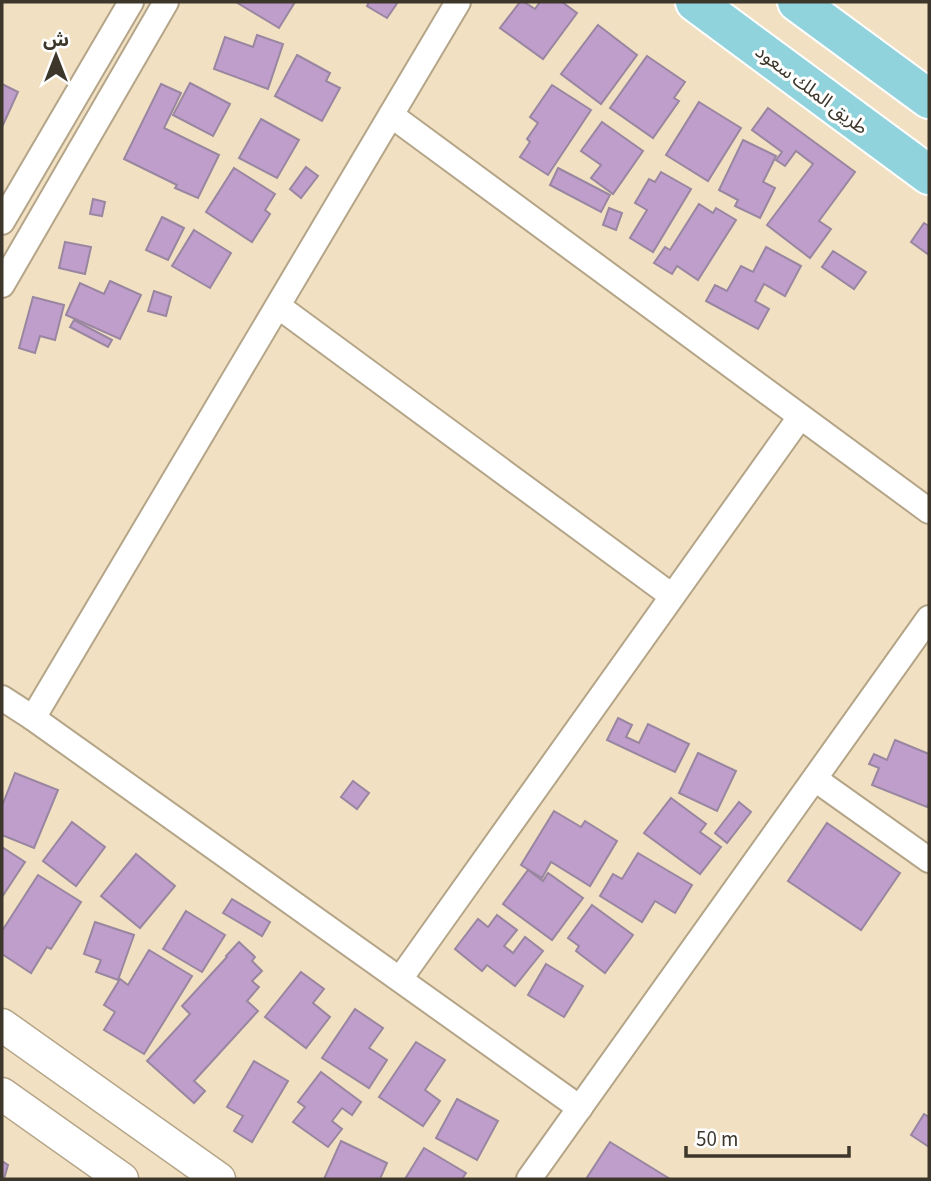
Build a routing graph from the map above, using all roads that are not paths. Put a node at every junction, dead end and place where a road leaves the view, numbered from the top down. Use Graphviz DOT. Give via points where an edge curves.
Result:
graph roads {
  1 [pos="131,2"];
  2 [pos="166,2"];
  3 [pos="458,2"];
  4 [pos="695,2"];
  5 [pos="797,2"];
  6 [pos="929,99"];
  7 [pos="391,115"];
  8 [pos="929,176"];
  9 [pos="9,191"];
  10 [pos="2,222"];
  11 [pos="2,285"];
  12 [pos="278,306"];
  13 [pos="800,416"];
  14 [pos="929,512"];
  15 [pos="673,596"];
  16 [pos="929,618"];
  17 [pos="2,698"];
  18 [pos="33,718"];
  19 [pos="815,779"];
  20 [pos="929,860"];
  21 [pos="400,979"];
  22 [pos="2,1025"];
  23 [pos="2,1094"];
  24 [pos="580,1108"];
  25 [pos="102,1174"];
  26 [pos="219,1179"];
  27 [pos="529,1179"];
  1 -- 9 [label="street"];
  2 -- 11 [label="street"];
  3 -- 7 [label="street"];
  4 -- 8 [label="main road, طريق الملك سعود"];
  5 -- 6 [label="main road"];
  7 -- 12 [label="street"];
  7 -- 13 [label="street"];
  9 -- 10 [label="street"];
  12 -- 15 [label="street"];
  12 -- 18 [label="street"];
  13 -- 14 [label="street"];
  13 -- 15 [label="street"];
  15 -- 21 [label="street"];
  16 -- 19 [label="street"];
  17 -- 18 [label="street"];
  18 -- 21 [label="street"];
  19 -- 20 [label="street"];
  19 -- 24 [label="street"];
  21 -- 24 [label="street"];
  22 -- 26 [label="street"];
  23 -- 25 [label="street"];
  24 -- 27 [label="street"];
}
